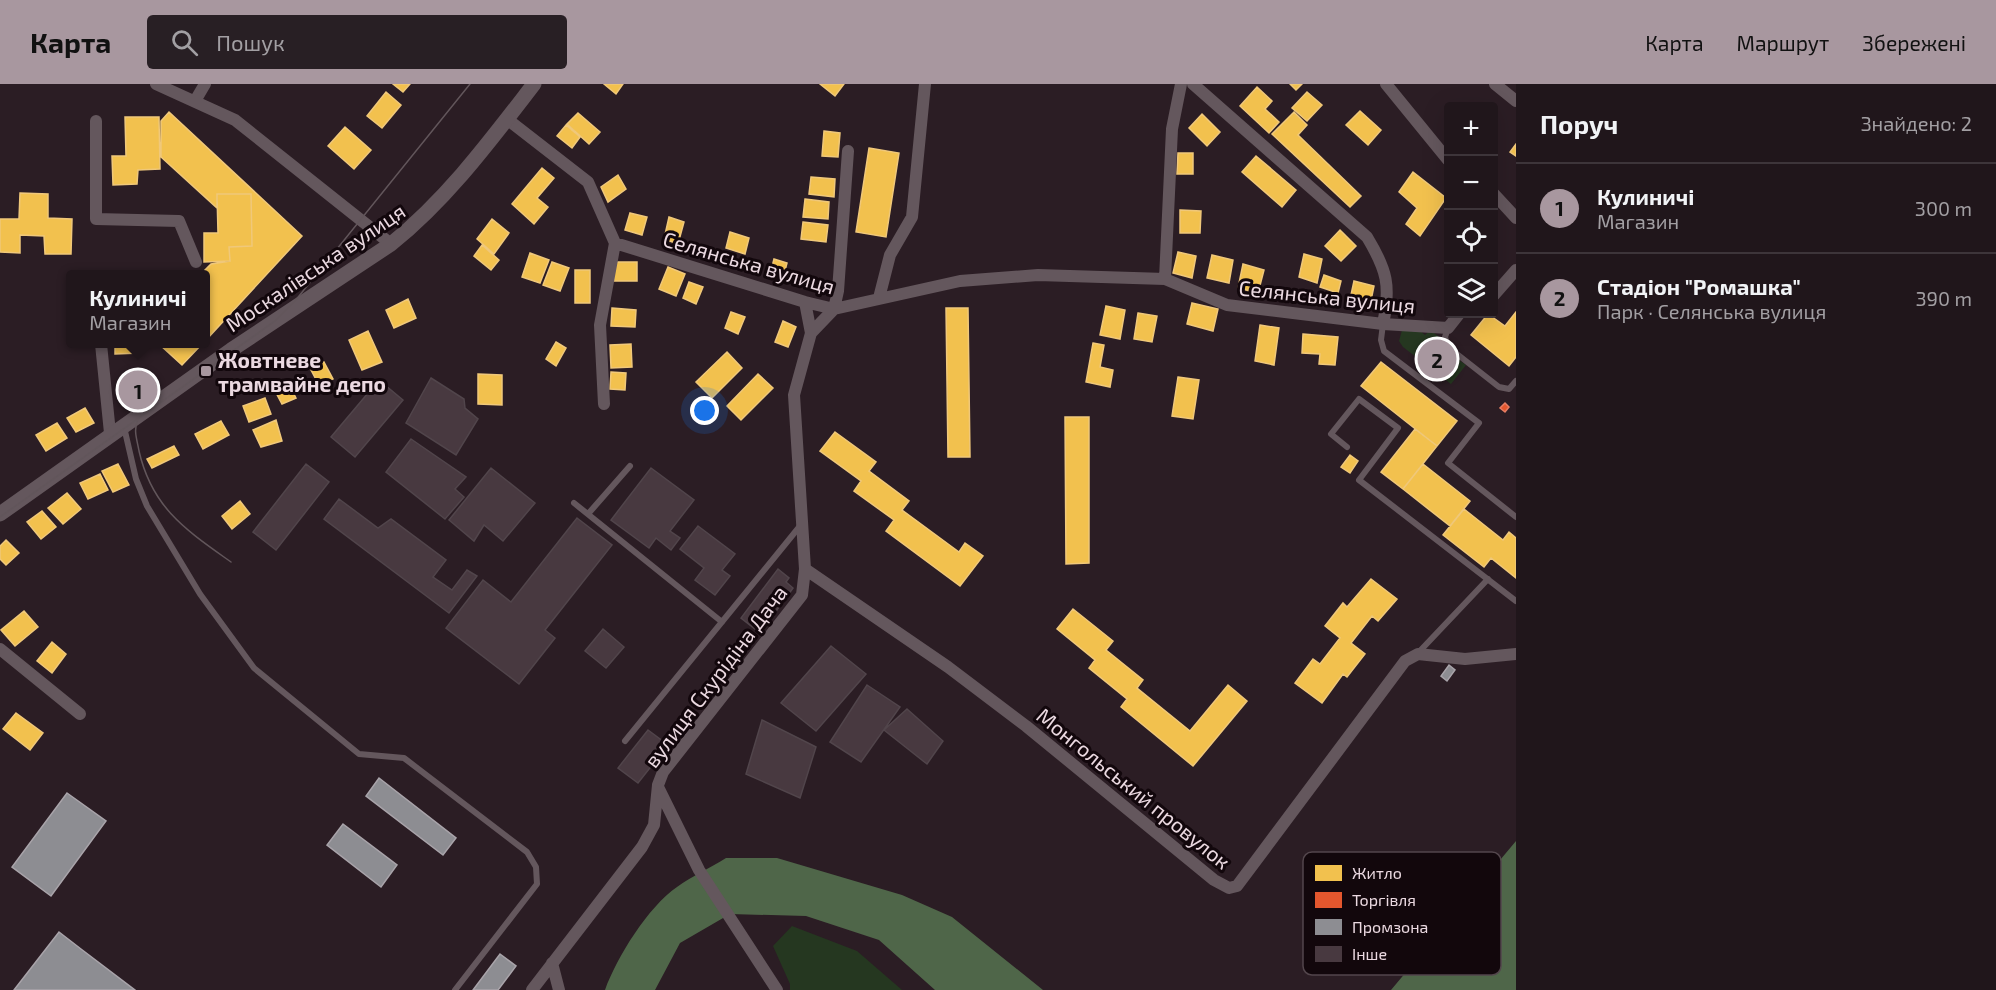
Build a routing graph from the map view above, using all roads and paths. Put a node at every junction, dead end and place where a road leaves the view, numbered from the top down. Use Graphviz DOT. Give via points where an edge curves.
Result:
graph roads {
  1 [pos="156,84"];
  2 [pos="205,84"];
  3 [pos="534,84"];
  4 [pos="925,84"];
  5 [pos="1181,84"];
  6 [pos="1192,84"];
  7 [pos="1386,84"];
  8 [pos="1496,84"];
  9 [pos="195,101"];
  10 [pos="1516,101"];
  11 [pos="507,119"];
  12 [pos="96,121"];
  13 [pos="848,151"];
  14 [pos="1446,156"];
  15 [pos="1498,198"];
  16 [pos="1516,218"];
  17 [pos="615,243"];
  18 [pos="391,244"];
  19 [pos="196,262"];
  20 [pos="1516,270"];
  21 [pos="1165,279"];
  22 [pos="1498,290"];
  23 [pos="879,298"];
  24 [pos="805,302"];
  25 [pos="834,309"];
  26 [pos="1456,318"];
  27 [pos="1383,324"];
  28 [pos="1448,328"];
  29 [pos="811,333"];
  30 [pos="102,348"];
  31 [pos="1516,381"];
  32 [pos="604,404"];
  33 [pos="117,430"];
  34 [pos="1347,447"];
  35 [pos="630,466"];
  36 [pos="574,503"];
  37 [pos="0,514"];
  38 [pos="588,514"];
  39 [pos="1516,517"];
  40 [pos="802,524"];
  41 [pos="805,569"];
  42 [pos="1488,579"];
  43 [pos="1516,601"];
  44 [pos="722,622"];
  45 [pos="0,649"];
  46 [pos="1418,654"];
  47 [pos="1516,654"];
  48 [pos="80,714"];
  49 [pos="625,741"];
  50 [pos="658,785"];
  51 [pos="552,963"];
  52 [pos="455,990"];
  53 [pos="532,990"];
  54 [pos="559,990"];
  55 [pos="777,990"];
  1 -- 9 [label="street"];
  2 -- 9 [label="street"];
  3 -- 11 [label="street, Москалівська вулиця"];
  4 -- 23 [label="street" via="912,217 890,255"];
  5 -- 21 [label="street" via="1172,129"];
  6 -- 27 [label="street" via="1367,237 1384,265 1388,303"];
  7 -- 14 [label="street"];
  8 -- 10 [label="street"];
  9 -- 18 [label="street" via="235,120"];
  11 -- 17 [label="street" via="588,182"];
  11 -- 18 [label="street, Москалівська вулиця" via="438,203"];
  12 -- 19 [label="street" via="96,219 179,221"];
  13 -- 25 [label="street"];
  15 -- 16 [label="street"];
  17 -- 24 [label="street, Селянська вулиця"];
  17 -- 32 [label="street" via="600,325"];
  18 -- 33 [label="street, Москалівська вулиця"];
  20 -- 22 [label="street"];
  21 -- 23 [label="street, Селянська вулиця" via="1038,275 960,281"];
  21 -- 27 [label="street, Селянська вулиця" via="1227,305"];
  23 -- 25 [label="street, Селянська вулиця"];
  24 -- 25 [label="street, Селянська вулиця"];
  24 -- 29 [label="street"];
  25 -- 29 [label="street"];
  26 -- 28 [label="street"];
  27 -- 28 [label="street, Селянська вулиця"];
  27 -- 39 [label="lane" via="1384,351 1479,423 1448,463"];
  28 -- 31 [label="lane" via="1445,338 1456,354 1499,387 1509,389"];
  29 -- 40 [label="street, вулиця Скурідіна Дача" via="794,395"];
  30 -- 33 [label="street"];
  33 -- 37 [label="street, Москалівська вулиця"];
  33 -- 52 [label="lane" via="147,506 200,594 254,668 359,754 404,758 527,852 536,867 537,884"];
  34 -- 42 [label="lane" via="1331,434 1359,399 1398,428 1359,480"];
  35 -- 38 [label="lane"];
  36 -- 38 [label="lane"];
  38 -- 44 [label="lane"];
  40 -- 41 [label="street, вулиця Скурідіна Дача"];
  40 -- 44 [label="lane"];
  41 -- 46 [label="street, Монгольський провулок" via="957,674 1229,888 1237,886 1406,661"];
  41 -- 50 [label="street, вулиця Скурідіна Дача" via="802,595 663,772"];
  42 -- 43 [label="lane"];
  42 -- 46 [label="lane"];
  44 -- 49 [label="lane"];
  45 -- 48 [label="street"];
  46 -- 47 [label="street" via="1465,659"];
  50 -- 51 [label="street" via="654,825 642,847"];
  50 -- 55 [label="street, вулиця Скурідіна Дача" via="699,870"];
  51 -- 53 [label="street"];
  51 -- 54 [label="street"];
}
